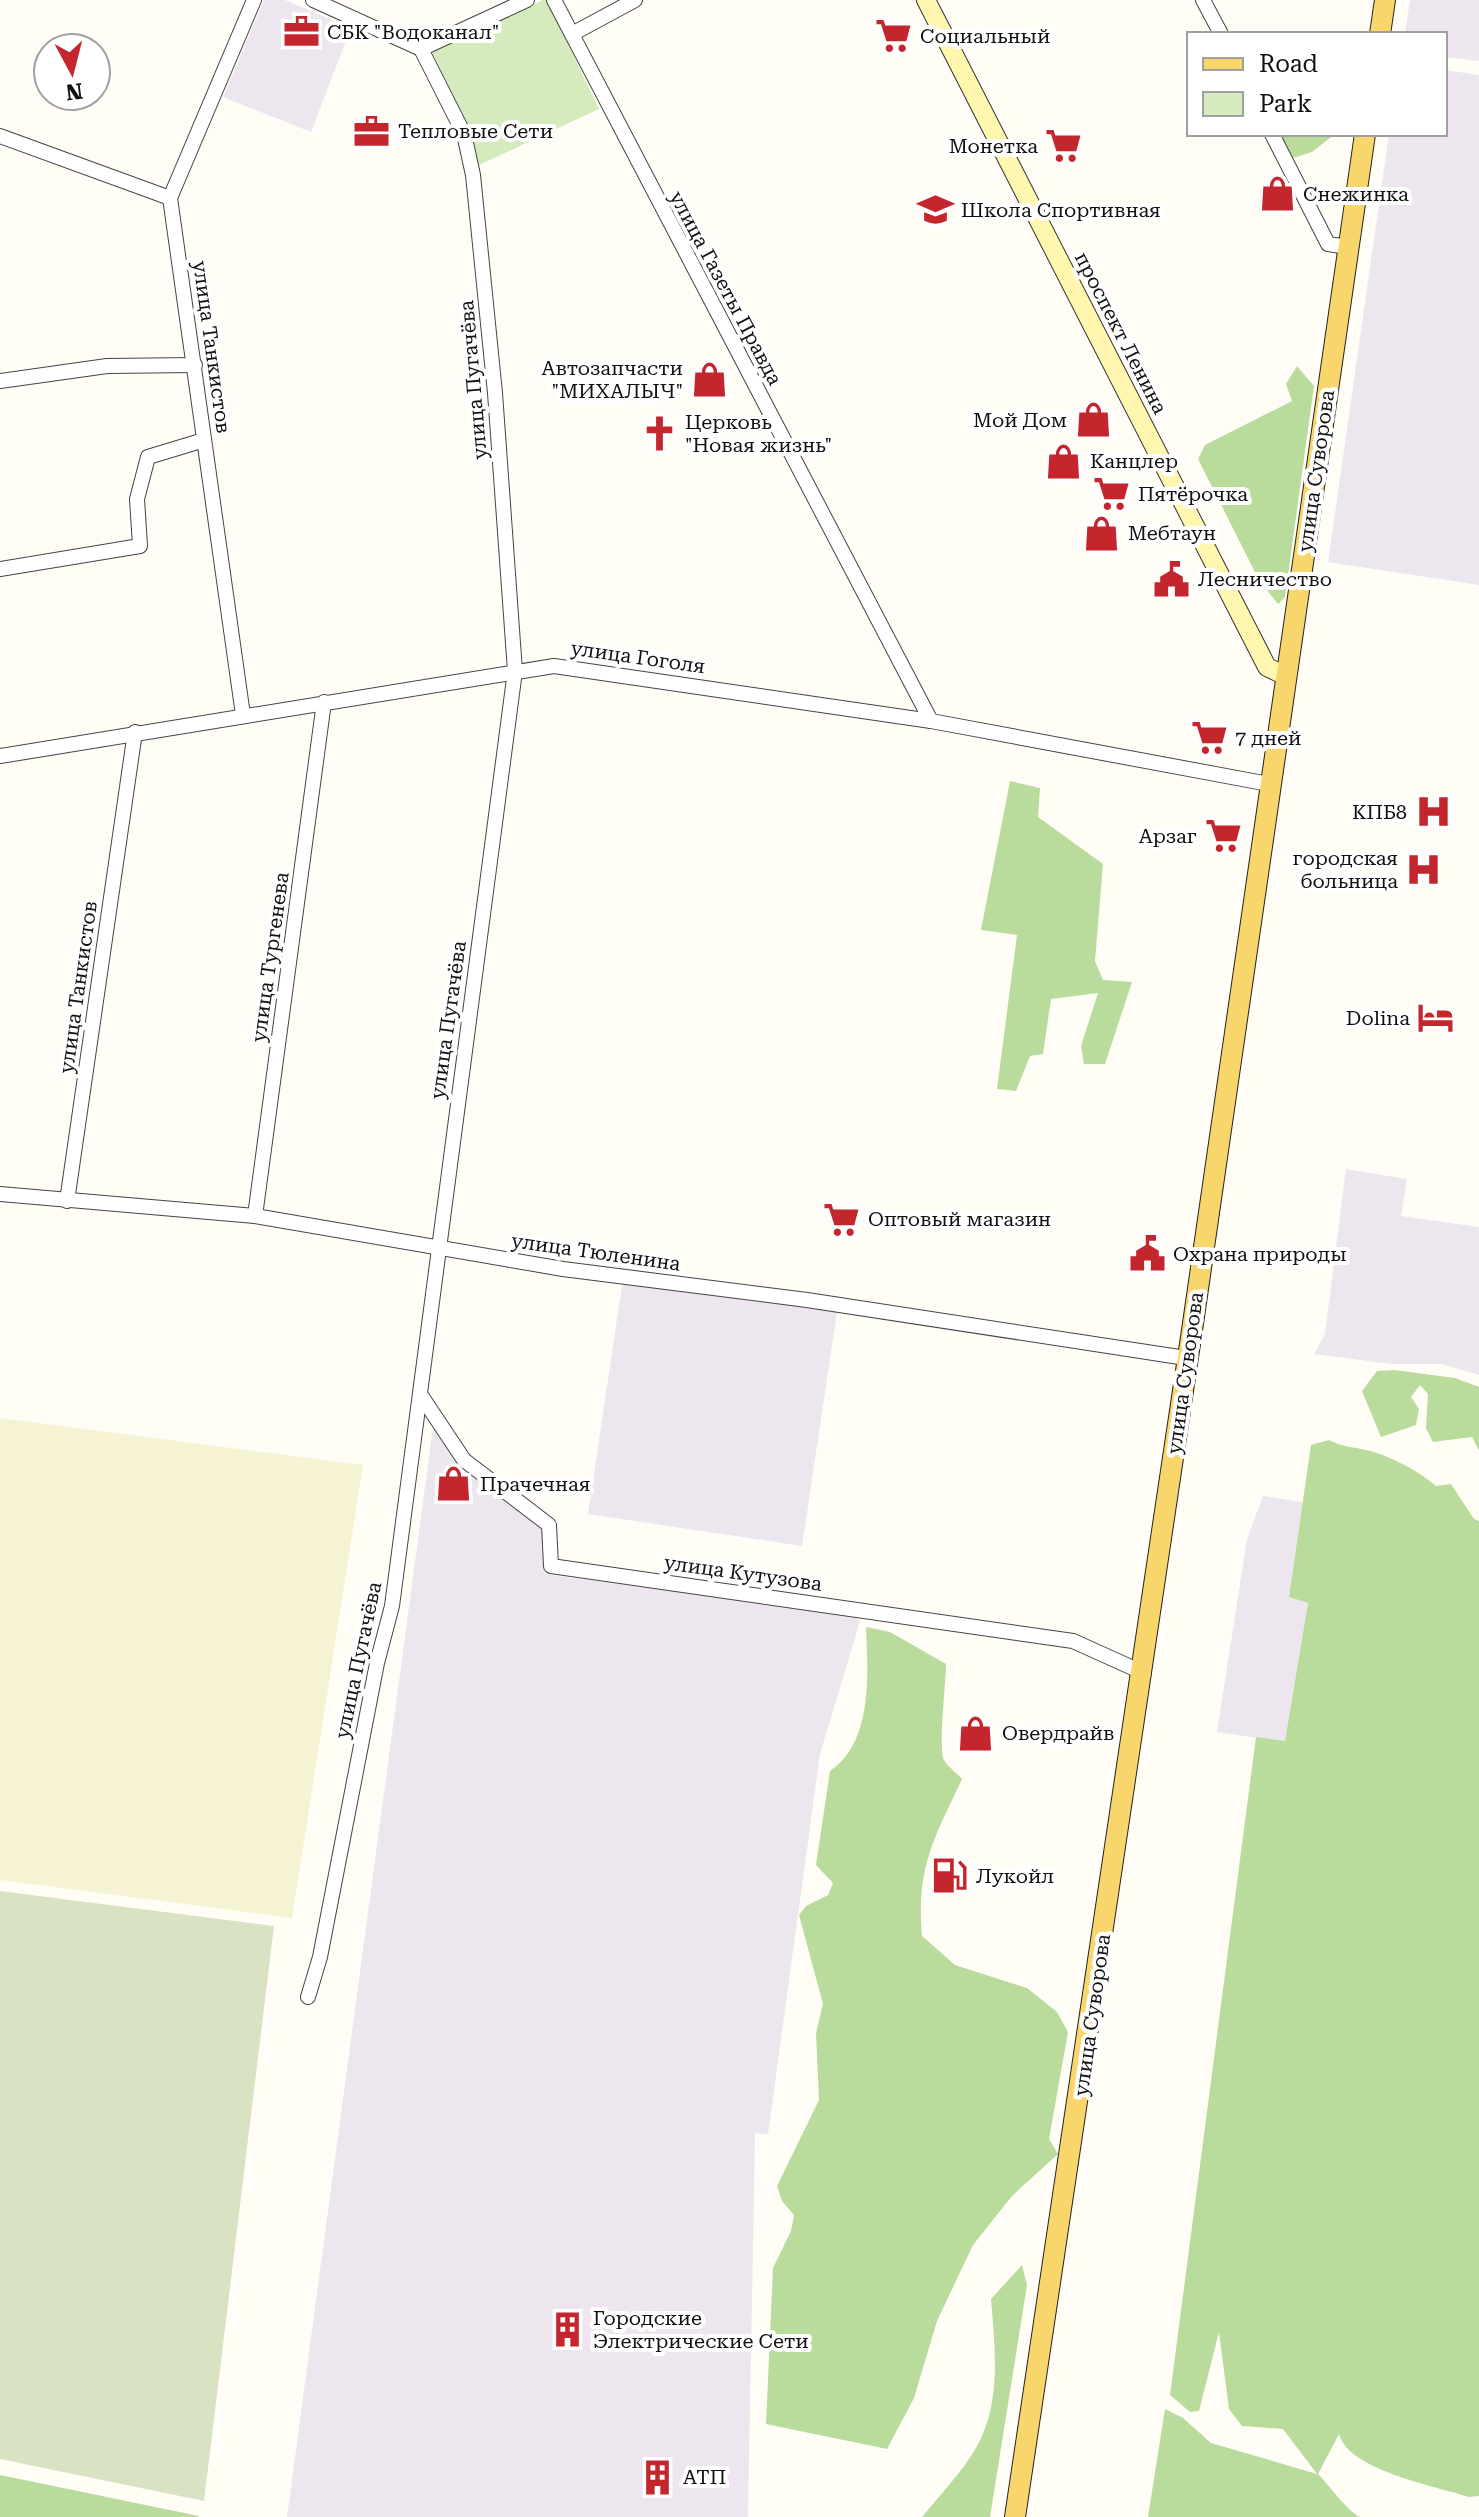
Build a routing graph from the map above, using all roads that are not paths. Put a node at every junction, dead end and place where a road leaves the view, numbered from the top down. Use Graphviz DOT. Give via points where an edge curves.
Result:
graph roads {
  1 [pos="254,0"];
  2 [pos="313,0"];
  3 [pos="527,0"];
  4 [pos="554,0"];
  5 [pos="635,0"];
  6 [pos="926,0"];
  7 [pos="1203,0"];
  8 [pos="1385,0"];
  9 [pos="1220,32"];
  10 [pos="1380,32"];
  11 [pos="572,34"];
  12 [pos="421,49"];
  13 [pos="0,136"];
  14 [pos="1273,136"];
  15 [pos="1365,136"];
  16 [pos="170,198"];
  17 [pos="1348,247"];
  18 [pos="195,365"];
  19 [pos="0,381"];
  20 [pos="204,440"];
  21 [pos="0,569"];
  22 [pos="515,671"];
  23 [pos="1286,676"];
  24 [pos="324,702"];
  25 [pos="243,715"];
  26 [pos="931,721"];
  27 [pos="135,732"];
  28 [pos="0,756"];
  29 [pos="1269,784"];
  30 [pos="0,1194"];
  31 [pos="67,1201"];
  32 [pos="255,1216"];
  33 [pos="438,1250"];
  34 [pos="1186,1358"];
  35 [pos="422,1397"];
  36 [pos="1144,1673"];
  37 [pos="308,1997"];
  38 [pos="1015,2517"];
  1 -- 16 [label="street"];
  2 -- 12 [label="street"];
  3 -- 12 [label="street"];
  4 -- 11 [label="street, улица Газеты Правда"];
  5 -- 11 [label="street"];
  6 -- 23 [label="main road, проспект Ленина" via="1267,667"];
  7 -- 9 [label="street"];
  8 -- 10 [label="main road"];
  11 -- 26 [label="street, улица Газеты Правда"];
  12 -- 22 [label="street, улица Пугачёва" via="464,134 473,175"];
  13 -- 16 [label="street"];
  14 -- 17 [label="street" via="1328,244"];
  15 -- 17 [label="main road, улица Суворова"];
  16 -- 18 [label="street, улица Танкистов"];
  17 -- 23 [label="main road, улица Суворова"];
  18 -- 19 [label="street" via="107,366"];
  18 -- 20 [label="street, улица Танкистов"];
  20 -- 21 [label="street" via="148,457 137,499 140,546"];
  20 -- 25 [label="street, улица Танкистов"];
  22 -- 24 [label="street, улица Гоголя"];
  22 -- 26 [label="street, улица Гоголя" via="554,666"];
  22 -- 33 [label="street, улица Пугачёва"];
  23 -- 29 [label="main road, улица Суворова"];
  24 -- 25 [label="street, улица Гоголя"];
  24 -- 32 [label="street, улица Тургенева"];
  25 -- 27 [label="street, улица Гоголя"];
  26 -- 29 [label="street, улица Гоголя"];
  27 -- 28 [label="street, улица Гоголя"];
  27 -- 31 [label="street, улица Танкистов"];
  29 -- 34 [label="main road, улица Суворова"];
  30 -- 31 [label="street, улица Тюленина"];
  31 -- 32 [label="street, улица Тюленина"];
  32 -- 33 [label="street, улица Тюленина"];
  33 -- 34 [label="street, улица Тюленина"];
  33 -- 35 [label="street, улица Пугачёва"];
  34 -- 36 [label="main road, улица Суворова"];
  35 -- 36 [label="street, улица Кутузова" via="464,1460 549,1525 551,1566 1073,1641"];
  35 -- 37 [label="street, улица Пугачёва" via="392,1606"];
  36 -- 38 [label="main road, улица Суворова"];
}
